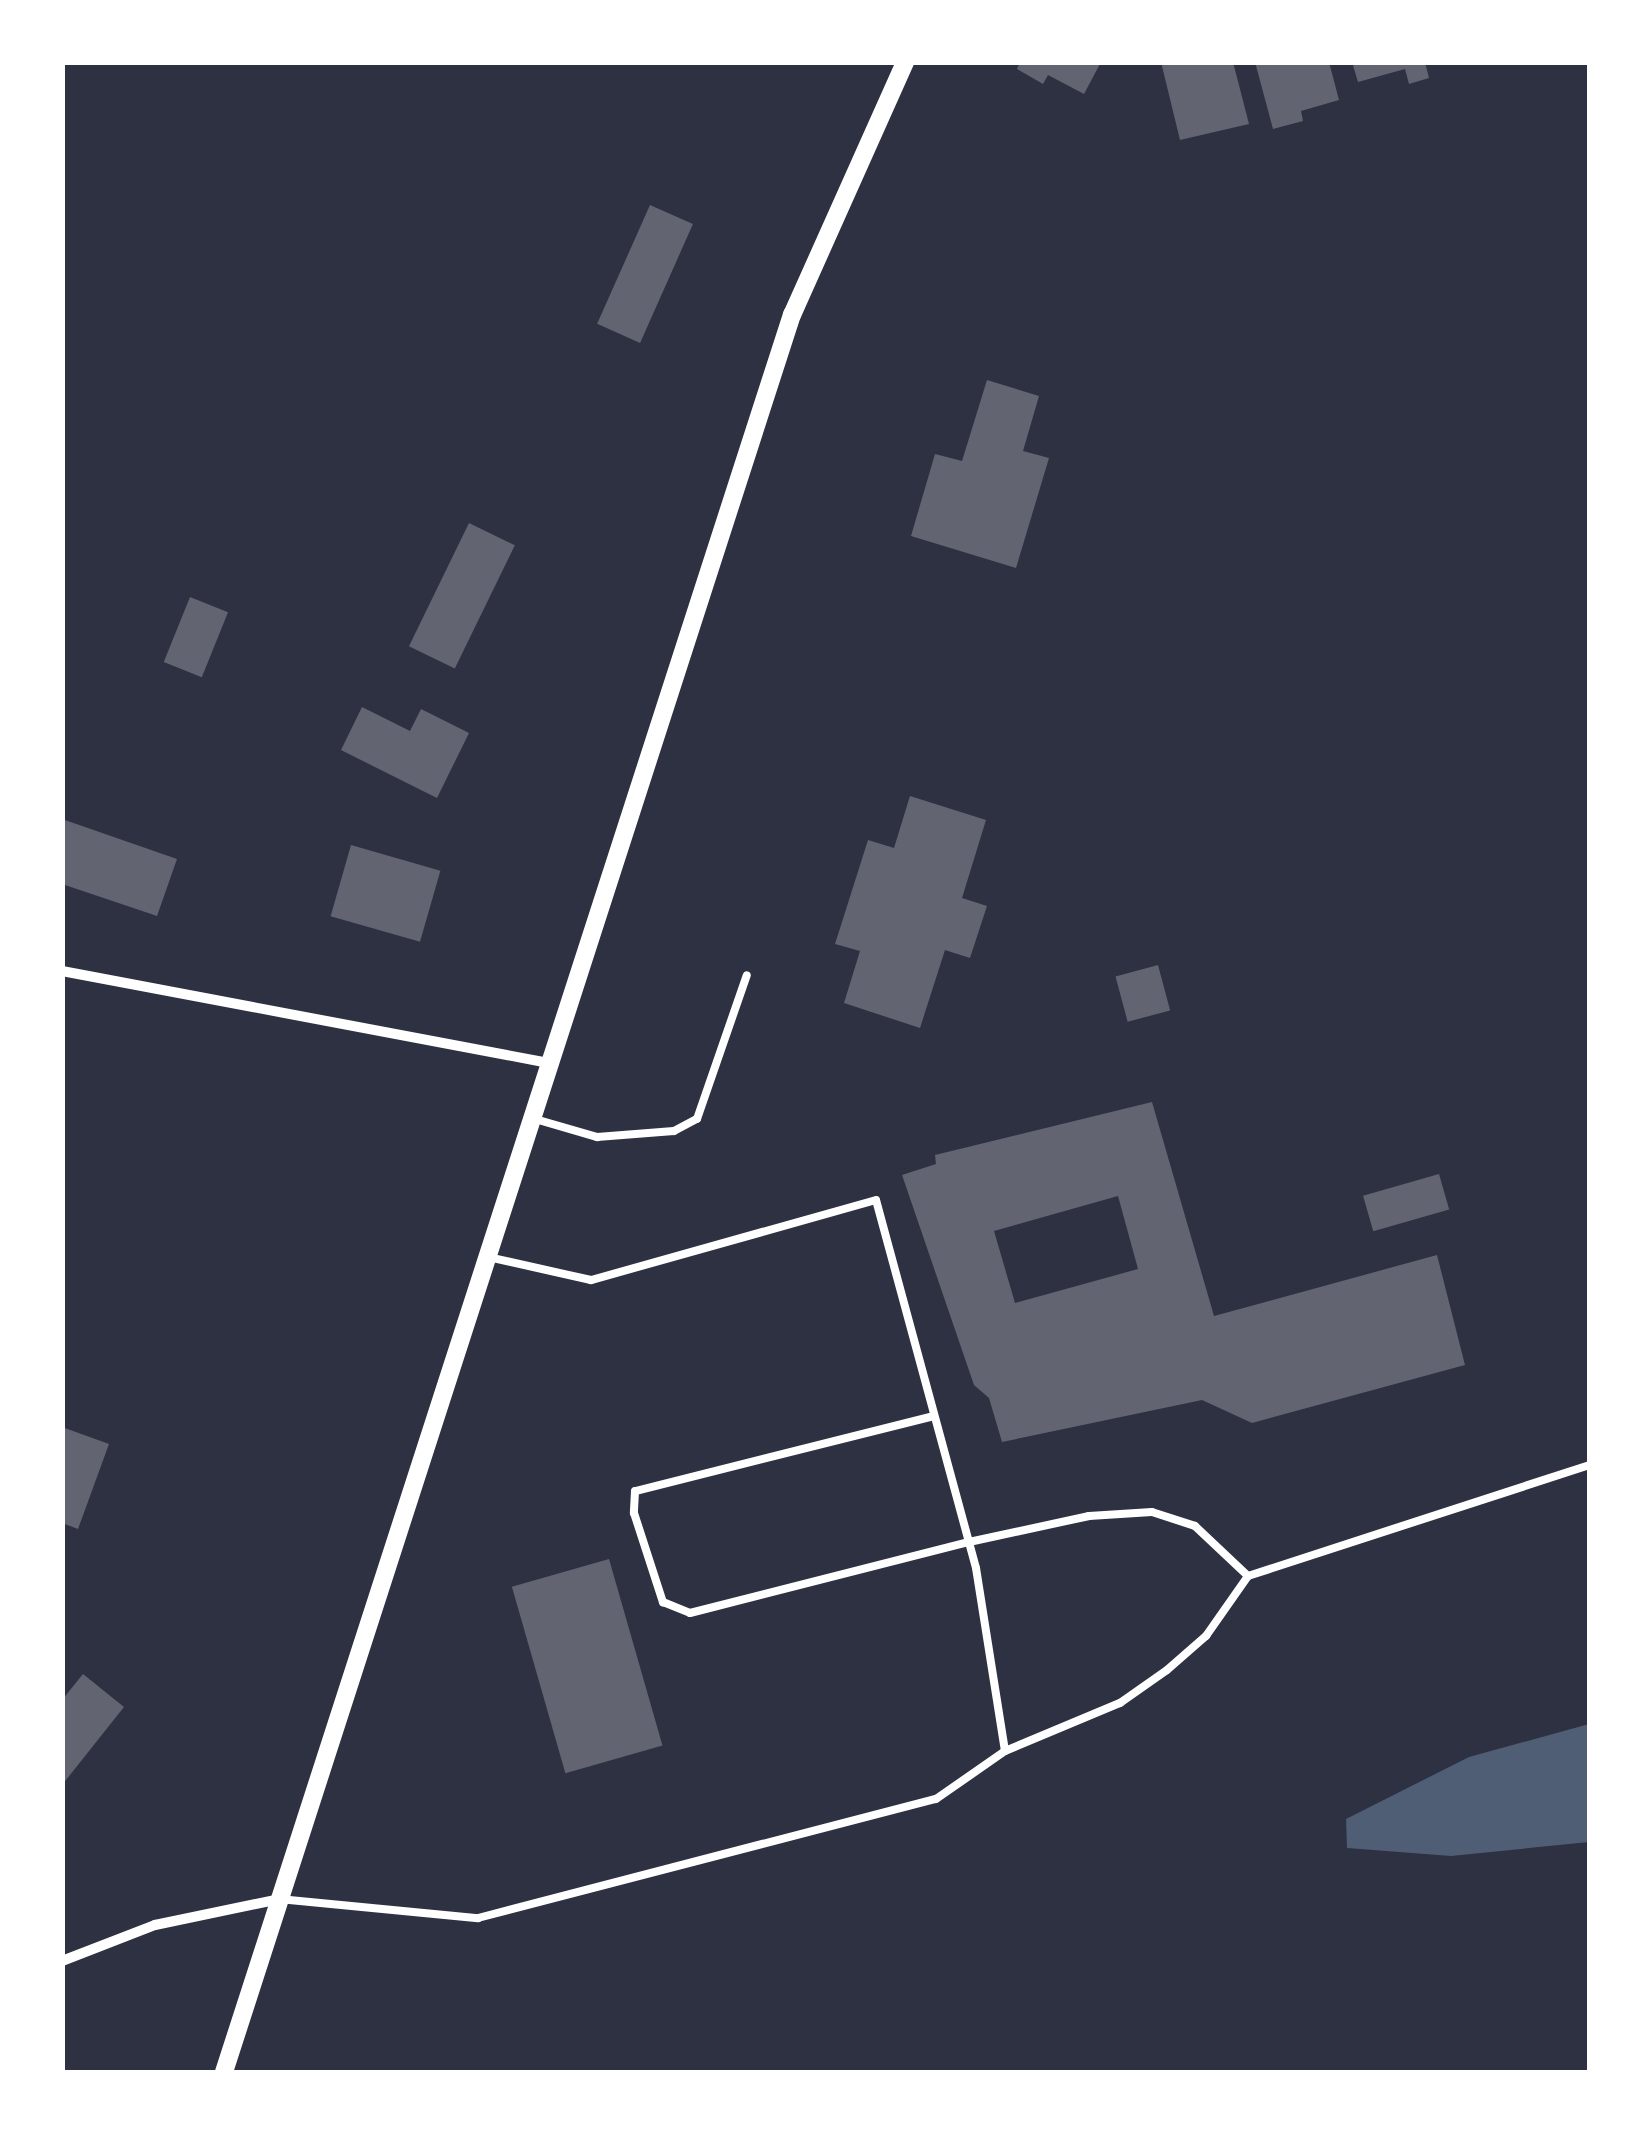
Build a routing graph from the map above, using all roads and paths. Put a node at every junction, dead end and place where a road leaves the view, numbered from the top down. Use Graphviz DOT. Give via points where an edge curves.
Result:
graph roads {
  1 [pos="905,62"];
  2 [pos="62,971"];
  3 [pos="746,975"];
  4 [pos="551,1063"];
  5 [pos="533,1118"];
  6 [pos="488,1257"];
  7 [pos="934,1416"];
  8 [pos="1590,1465"];
  9 [pos="969,1542"];
  10 [pos="1248,1576"];
  11 [pos="1005,1750"];
  12 [pos="279,1899"];
  13 [pos="62,1961"];
  14 [pos="224,2072"];
  1 -- 4 [label="street" via="792,315"];
  2 -- 4 [label="street"];
  3 -- 5 [label="lane" via="697,1120 674,1131 597,1137"];
  4 -- 5 [label="street"];
  5 -- 6 [label="street"];
  6 -- 7 [label="lane" via="590,1280 876,1200"];
  6 -- 12 [label="street"];
  7 -- 9 [label="lane"];
  7 -- 9 [label="lane" via="635,1491 634,1513 662,1602 690,1614"];
  8 -- 10 [label="lane"];
  9 -- 10 [label="lane" via="1089,1516 1152,1512 1195,1526"];
  9 -- 11 [label="lane"];
  10 -- 11 [label="lane" via="1206,1636 1167,1670 1120,1703"];
  11 -- 12 [label="lane" via="936,1800 478,1918"];
  12 -- 13 [label="street" via="155,1925"];
  12 -- 14 [label="street"];
}
